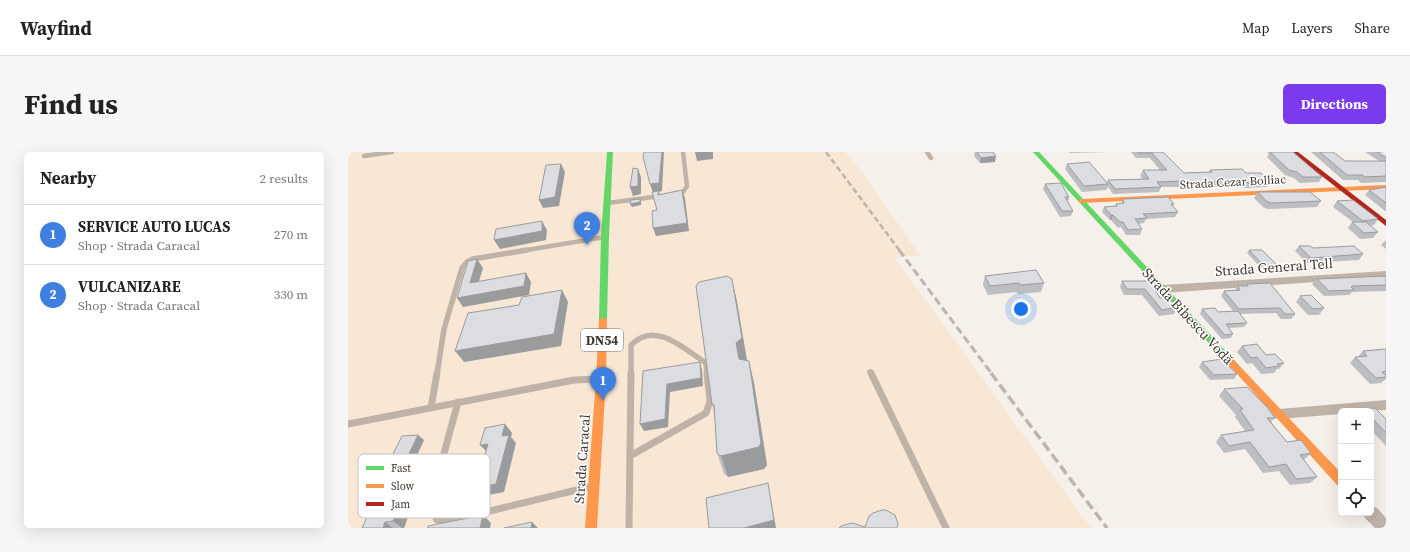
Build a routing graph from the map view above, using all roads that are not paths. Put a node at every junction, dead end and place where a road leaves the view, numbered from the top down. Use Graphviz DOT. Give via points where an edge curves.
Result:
graph roads {
  1 [pos="392,152"];
  2 [pos="610,152"];
  3 [pos="683,152"];
  4 [pos="927,152"];
  5 [pos="1036,152"];
  6 [pos="1294,152"];
  7 [pos="364,156"];
  8 [pos="931,158"];
  9 [pos="1386,187"];
  10 [pos="1340,189"];
  11 [pos="671,194"];
  12 [pos="663,195"];
  13 [pos="1081,201"];
  14 [pos="608,203"];
  15 [pos="1386,224"];
  16 [pos="605,236"];
  17 [pos="1386,274"];
  18 [pos="1163,289"];
  19 [pos="870,372"];
  20 [pos="601,379"];
  21 [pos="458,402"];
  22 [pos="1386,405"];
  23 [pos="431,408"];
  24 [pos="1279,414"];
  25 [pos="348,424"];
  26 [pos="444,454"];
  27 [pos="630,456"];
  28 [pos="1340,480"];
  29 [pos="594,486"];
  30 [pos="490,511"];
  31 [pos="1374,516"];
  32 [pos="436,518"];
  33 [pos="460,518"];
  34 [pos="591,528"];
  35 [pos="629,528"];
  36 [pos="946,528"];
  37 [pos="1385,528"];
  1 -- 7 [label="lane"];
  2 -- 14 [label="street, Strada Caracal / DN54"];
  3 -- 11 [label="lane" via="687,186 683,192"];
  4 -- 8 [label="lane"];
  5 -- 13 [label="street, Strada Bibescu Vodă"];
  6 -- 10 [label="street"];
  9 -- 10 [label="street, Strada Cezar Bolliac"];
  10 -- 13 [label="street, Strada Cezar Bolliac"];
  10 -- 15 [label="street"];
  12 -- 14 [label="lane"];
  13 -- 18 [label="street, Strada Bibescu Vodă"];
  14 -- 16 [label="street, Strada Caracal / DN54"];
  16 -- 20 [label="street, Strada Caracal / DN54"];
  16 -- 23 [label="lane" via="467,262 462,268 444,329"];
  17 -- 18 [label="street, Strada General Tell"];
  18 -- 24 [label="street, Strada Bibescu Vodă"];
  19 -- 36 [label="lane"];
  20 -- 21 [label="lane" via="574,380"];
  20 -- 29 [label="street, Strada Caracal / DN54"];
  21 -- 23 [label="lane"];
  21 -- 26 [label="lane"];
  22 -- 24 [label="street"];
  23 -- 25 [label="lane"];
  24 -- 28 [label="street, Strada Bibescu Vodă"];
  27 -- 27 [label="lane" via="631,345 641,336 657,334 706,363 710,402 706,413"];
  27 -- 35 [label="lane"];
  29 -- 30 [label="lane"];
  29 -- 34 [label="street, Strada Caracal / DN54"];
  31 -- 37 [label="street"];
  32 -- 33 [label="lane"];
}
